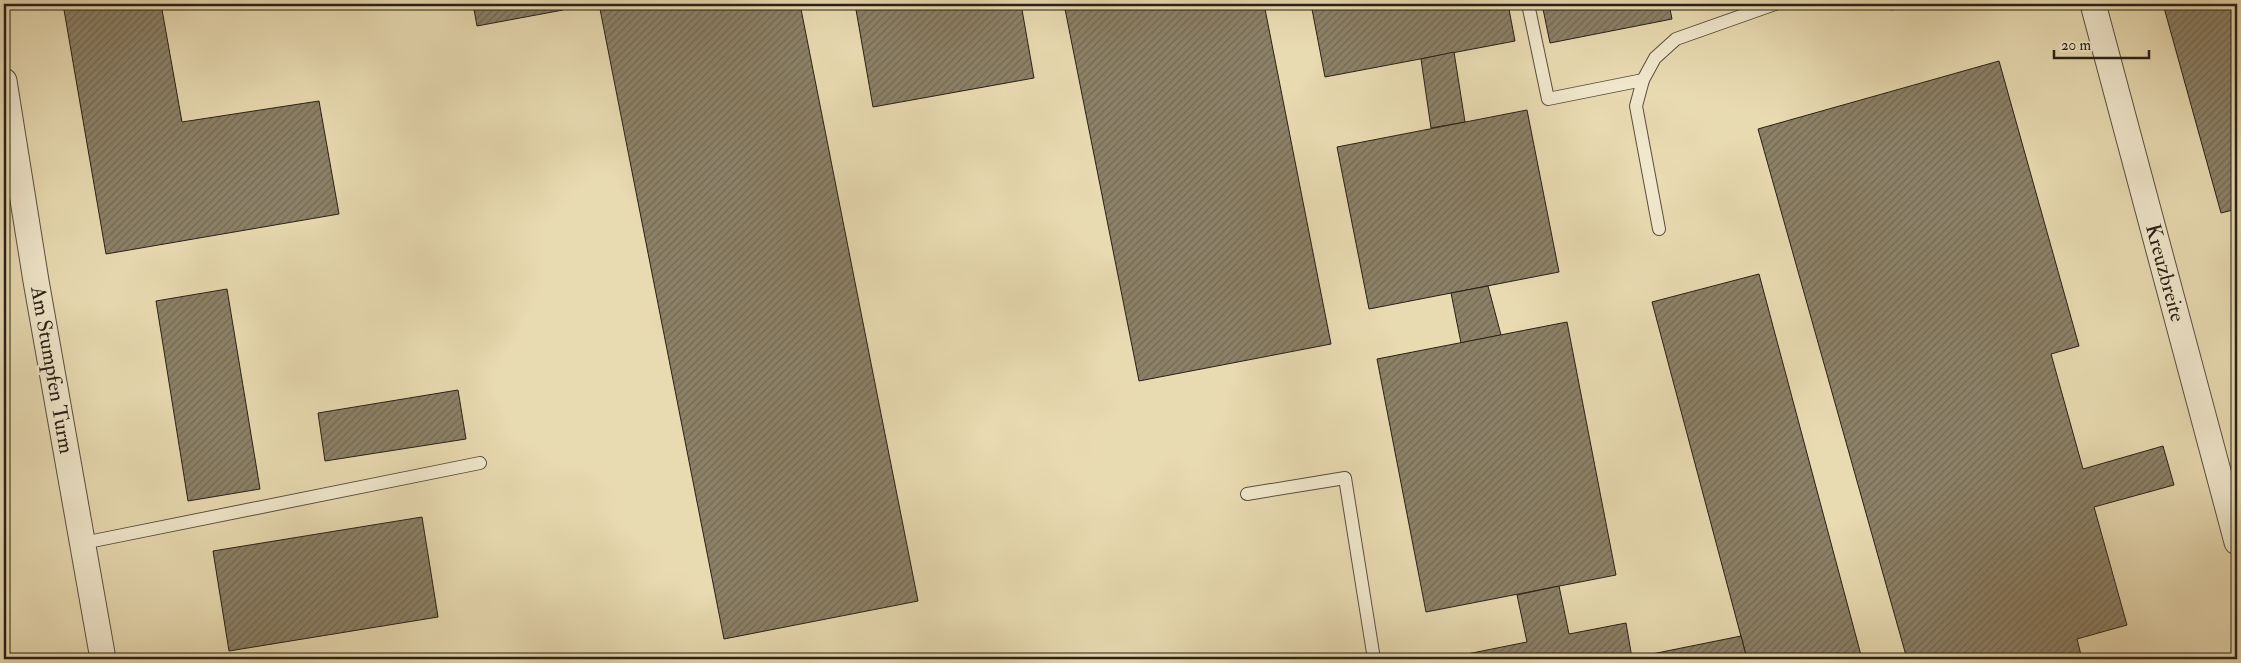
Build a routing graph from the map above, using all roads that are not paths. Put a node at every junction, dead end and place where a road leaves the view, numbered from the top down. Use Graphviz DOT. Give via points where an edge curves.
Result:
graph roads {
  1 [pos="1528,4"];
  2 [pos="1774,4"];
  3 [pos="2093,4"];
  4 [pos="1643,80"];
  5 [pos="4,81"];
  6 [pos="1659,230"];
  7 [pos="480,463"];
  8 [pos="1247,494"];
  9 [pos="2237,542"];
  10 [pos="83,543"];
  11 [pos="103,659"];
  12 [pos="1374,659"];
  1 -- 4 [label="lane" via="1548,99"];
  2 -- 4 [label="lane" via="1676,40 1655,58"];
  3 -- 9 [label="street, Kreuzbreite"];
  4 -- 6 [label="lane" via="1636,106"];
  5 -- 10 [label="street, Am Stumpfen Turm"];
  7 -- 10 [label="lane"];
  8 -- 12 [label="lane" via="1345,478"];
  10 -- 11 [label="street, Am Stumpfen Turm"];
}
